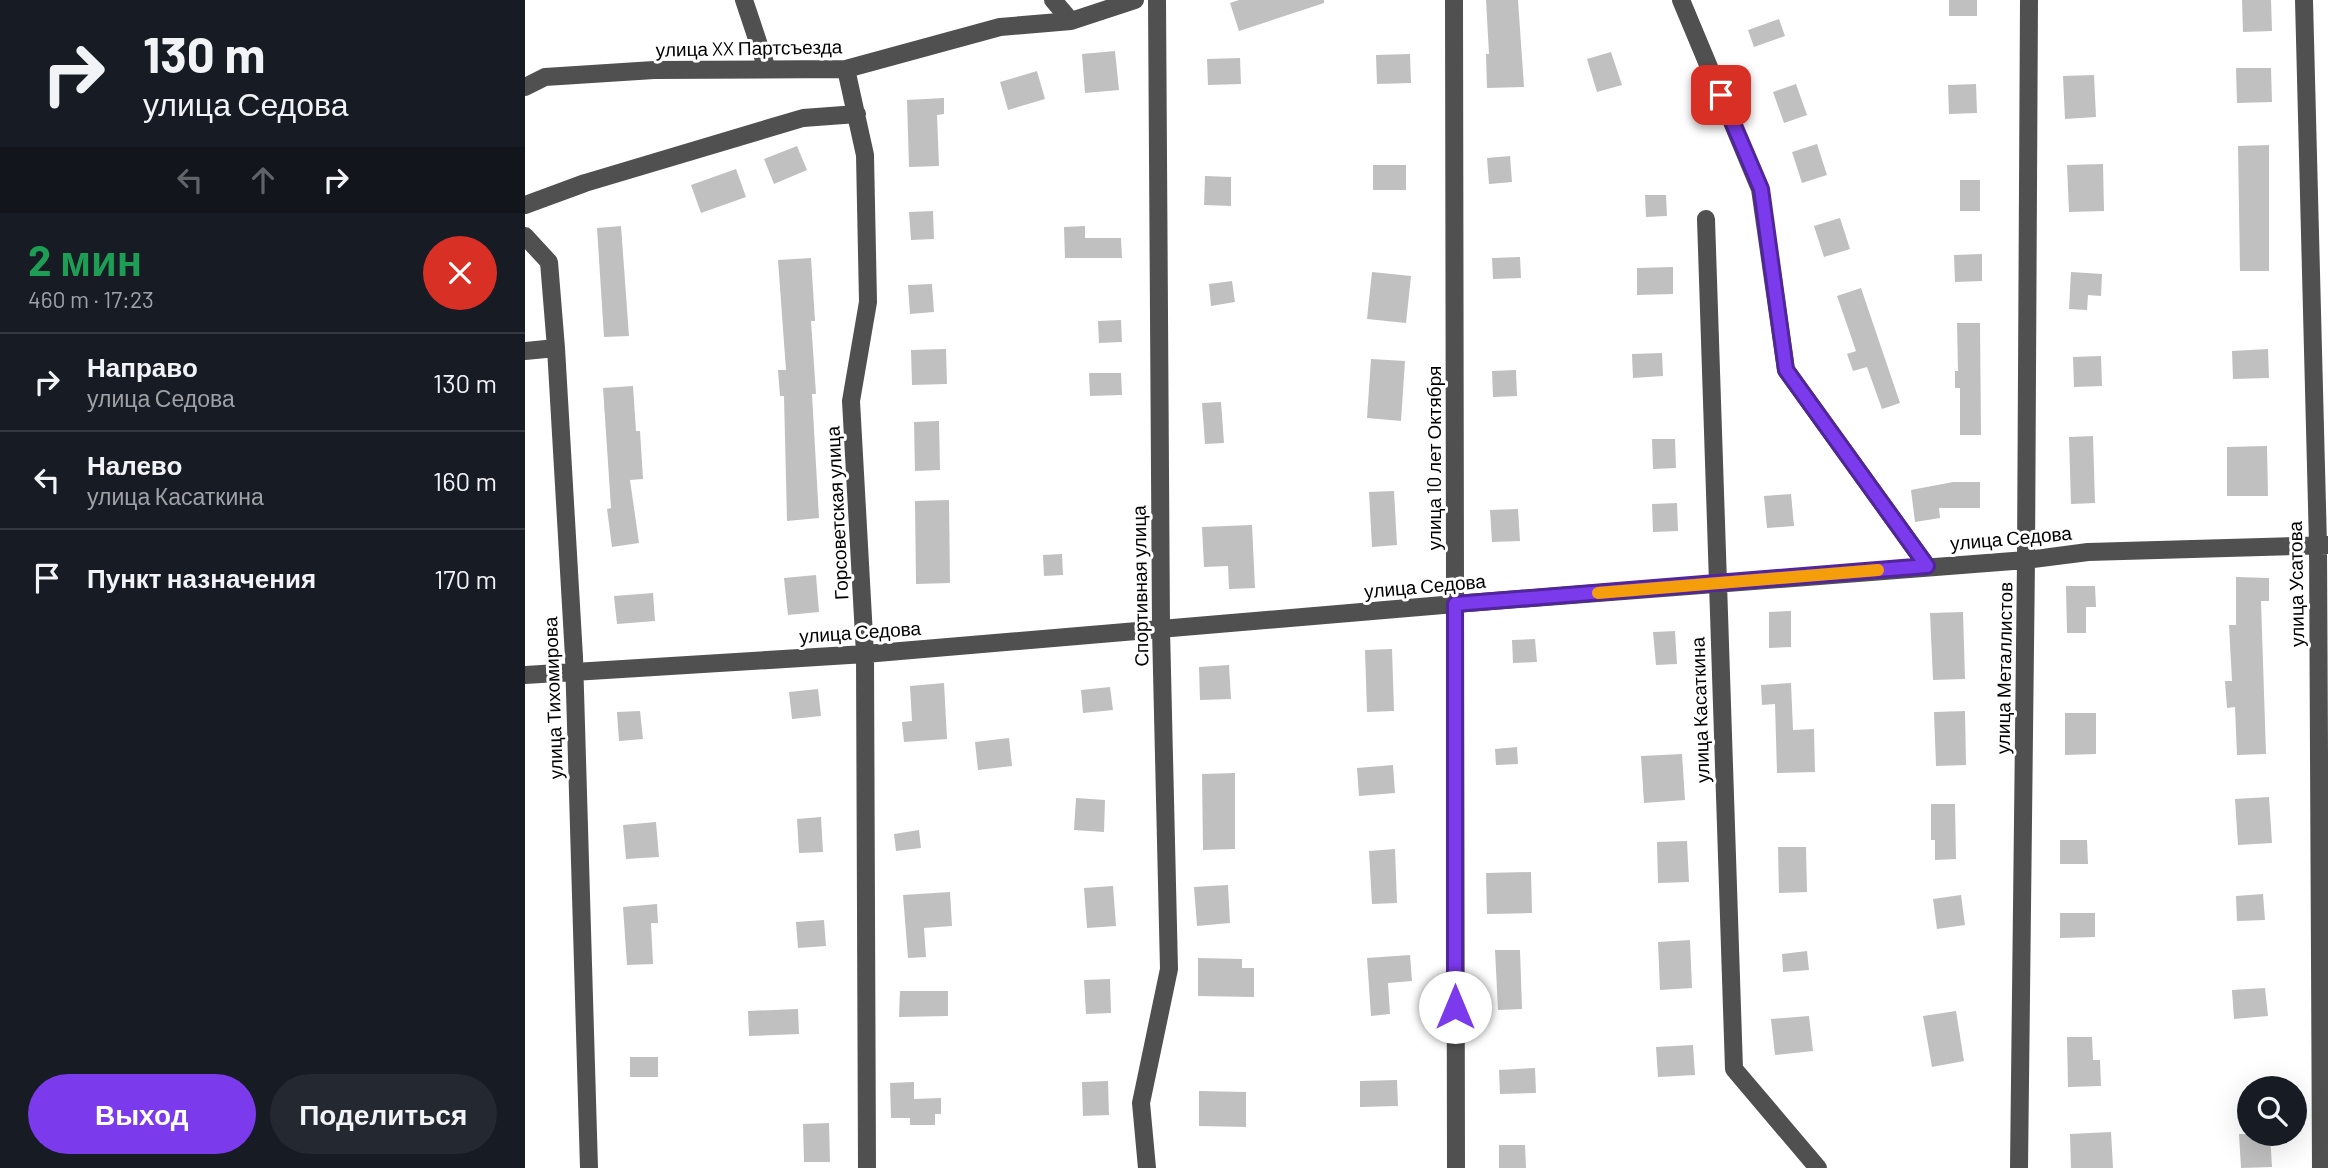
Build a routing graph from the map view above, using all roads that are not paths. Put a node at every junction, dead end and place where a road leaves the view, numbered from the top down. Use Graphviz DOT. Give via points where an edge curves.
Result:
graph roads {
  1 [pos="744,0"];
  2 [pos="1053,0"];
  3 [pos="1135,0"];
  4 [pos="1157,0"];
  5 [pos="1454,0"];
  6 [pos="1681,0"];
  7 [pos="2029,0"];
  8 [pos="2304,0"];
  9 [pos="1071,21"];
  10 [pos="767,69"];
  11 [pos="846,69"];
  12 [pos="525,87"];
  13 [pos="857,114"];
  14 [pos="525,205"];
  15 [pos="1706,219"];
  16 [pos="525,236"];
  17 [pos="556,348"];
  18 [pos="525,351"];
  19 [pos="2323,545"];
  20 [pos="2026,561"];
  21 [pos="1927,566"];
  22 [pos="1717,584"];
  23 [pos="1455,604"];
  24 [pos="1161,629"];
  25 [pos="866,654"];
  26 [pos="574,672"];
  27 [pos="525,675"];
  28 [pos="589,1168"];
  29 [pos="867,1168"];
  30 [pos="1147,1168"];
  31 [pos="1455,1168"];
  32 [pos="1818,1168"];
  33 [pos="2019,1168"];
  34 [pos="2321,1168"];
  1 -- 10 [label="street"];
  2 -- 9 [label="street"];
  3 -- 9 [label="street, улица XX Партсъезда"];
  4 -- 24 [label="street, Спортивная улица"];
  5 -- 23 [label="street, улица 10 лет Октября"];
  6 -- 21 [label="street" via="1761,189 1786,370"];
  7 -- 20 [label="street, улица Металлистов"];
  8 -- 19 [label="street, улица Усатова"];
  9 -- 11 [label="street, улица XX Партсъезда" via="1000,27"];
  10 -- 11 [label="street, улица XX Партсъезда"];
  10 -- 12 [label="street, улица XX Партсъезда" via="654,70 545,78"];
  11 -- 13 [label="street, Горсоветская улица"];
  13 -- 14 [label="street" via="803,118"];
  13 -- 25 [label="street, Горсоветская улица" via="865,155 868,302 851,401"];
  15 -- 22 [label="street, улица Касаткина"];
  16 -- 17 [label="street, улица Тихомирова" via="549,262"];
  17 -- 18 [label="street"];
  17 -- 26 [label="street, улица Тихомирова"];
  19 -- 20 [label="street, улица Седова" via="2088,552"];
  19 -- 34 [label="street, улица Усатова"];
  20 -- 21 [label="street, улица Седова"];
  20 -- 33 [label="street, улица Металлистов"];
  21 -- 22 [label="street, улица Седова"];
  22 -- 23 [label="street, улица Седова"];
  22 -- 32 [label="street, улица Касаткина" via="1734,1069"];
  23 -- 24 [label="street, улица Седова"];
  23 -- 31 [label="street, улица 10 лет Октября"];
  24 -- 25 [label="street, улица Седова"];
  24 -- 30 [label="street, Спортивная улица" via="1169,969 1141,1103"];
  25 -- 26 [label="street, улица Седова"];
  25 -- 29 [label="street, Горсоветская улица"];
  26 -- 27 [label="street, улица Седова"];
  26 -- 28 [label="street, улица Тихомирова"];
}
